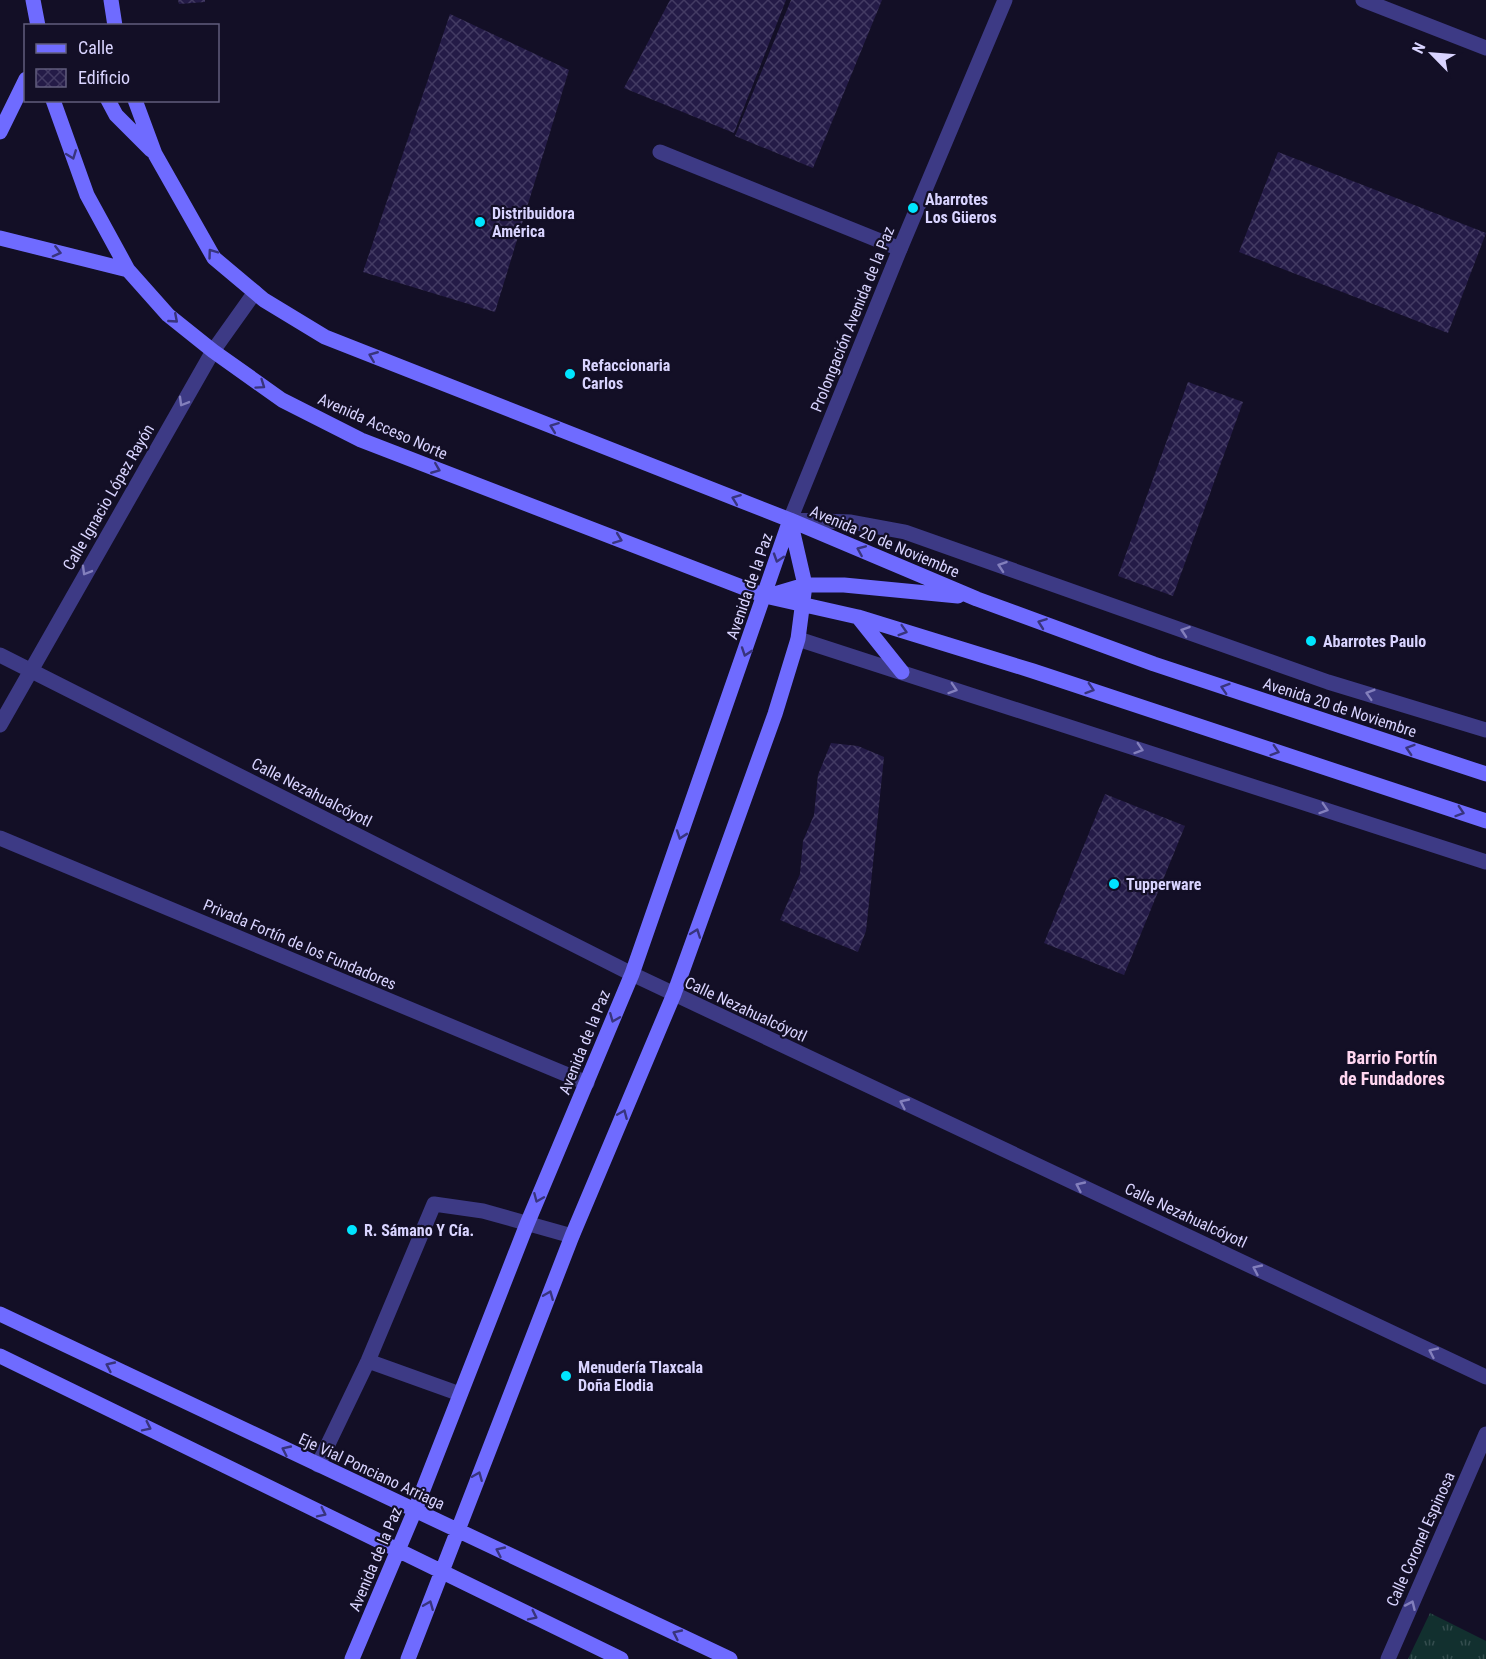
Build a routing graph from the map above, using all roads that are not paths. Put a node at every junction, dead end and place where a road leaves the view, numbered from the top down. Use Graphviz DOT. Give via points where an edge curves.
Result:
graph roads {
  1 [pos="33,0"];
  2 [pos="111,0"];
  3 [pos="1005,0"];
  4 [pos="1363,0"];
  5 [pos="38,24"];
  6 [pos="115,24"];
  7 [pos="1486,48"];
  8 [pos="24,83"];
  9 [pos="54,102"];
  10 [pos="109,102"];
  11 [pos="136,102"];
  12 [pos="0,132"];
  13 [pos="660,152"];
  14 [pos="155,154"];
  15 [pos="0,238"];
  16 [pos="900,249"];
  17 [pos="128,270"];
  18 [pos="255,292"];
  19 [pos="213,351"];
  20 [pos="790,520"];
  21 [pos="805,585"];
  22 [pos="765,596"];
  23 [pos="977,599"];
  24 [pos="803,606"];
  25 [pos="858,617"];
  26 [pos="798,639"];
  27 [pos="0,656"];
  28 [pos="30,669"];
  29 [pos="902,672"];
  30 [pos="0,724"];
  31 [pos="1486,730"];
  32 [pos="1486,774"];
  33 [pos="1486,821"];
  34 [pos="0,838"];
  35 [pos="1486,862"];
  36 [pos="632,974"];
  37 [pos="674,994"];
  38 [pos="587,1083"];
  39 [pos="526,1224"];
  40 [pos="572,1236"];
  41 [pos="0,1314"];
  42 [pos="0,1356"];
  43 [pos="368,1361"];
  44 [pos="1486,1377"];
  45 [pos="460,1394"];
  46 [pos="1486,1434"];
  47 [pos="318,1465"];
  48 [pos="415,1510"];
  49 [pos="456,1530"];
  50 [pos="398,1550"];
  51 [pos="442,1572"];
  52 [pos="352,1659"];
  53 [pos="408,1659"];
  54 [pos="621,1659"];
  55 [pos="730,1659"];
  56 [pos="1388,1659"];
  1 -- 5 [label="main road"];
  2 -- 6 [label="main road"];
  3 -- 16 [label="street, Prolongación Avenida de la Paz"];
  4 -- 7 [label="street"];
  8 -- 12 [label="main road"];
  9 -- 17 [label="main road, Avenida Acceso Norte, one-way" via="87,195"];
  10 -- 14 [label="main road" via="116,116"];
  11 -- 14 [label="main road"];
  13 -- 16 [label="street"];
  18 -- 14 [label="main road, one-way" via="214,258"];
  15 -- 17 [label="main road, one-way"];
  16 -- 20 [label="street, Prolongación Avenida de la Paz"];
  17 -- 19 [label="main road, Avenida Acceso Norte, one-way" via="168,315"];
  18 -- 19 [label="street, Calle Ignacio López Rayón"];
  20 -- 18 [label="main road, one-way" via="325,337"];
  19 -- 22 [label="main road, Avenida Acceso Norte, one-way" via="282,400 361,440"];
  19 -- 28 [label="street, Calle Ignacio López Rayón, one-way"];
  20 -- 21 [label="main road, Avenida de la Paz"];
  20 -- 22 [label="main road, Avenida de la Paz, one-way"];
  23 -- 20 [label="main road, Avenida 20 de Noviembre, one-way"];
  31 -- 20 [label="street, Avenida 20 de Noviembre, one-way" via="1328,682 904,532 851,522"];
  21 -- 22 [label="main road"];
  21 -- 23 [label="main road" via="884,587"];
  21 -- 24 [label="main road, Avenida de la Paz"];
  22 -- 24 [label="main road"];
  22 -- 36 [label="main road, Avenida de la Paz, one-way"];
  32 -- 23 [label="main road, Avenida 20 de Noviembre, one-way" via="1154,664"];
  24 -- 25 [label="main road"];
  24 -- 26 [label="main road, Avenida de la Paz"];
  25 -- 29 [label="main road"];
  25 -- 33 [label="main road, one-way" via="1033,670"];
  26 -- 29 [label="street"];
  37 -- 26 [label="main road, Avenida de la Paz, one-way" via="775,714"];
  27 -- 28 [label="street, Calle Nezahualcóyotl"];
  28 -- 30 [label="street, Calle Ignacio López Rayón"];
  28 -- 36 [label="street, Calle Nezahualcóyotl"];
  29 -- 35 [label="street, one-way"];
  34 -- 38 [label="street, Privada Fortín de los Fundadores"];
  36 -- 37 [label="street, Calle Nezahualcóyotl"];
  36 -- 38 [label="main road, Avenida de la Paz, one-way"];
  40 -- 37 [label="main road, Avenida de la Paz, one-way"];
  44 -- 37 [label="street, Calle Nezahualcóyotl, one-way"];
  38 -- 39 [label="main road, Avenida de la Paz, one-way"];
  39 -- 40 [label="street"];
  39 -- 43 [label="street" via="483,1211 434,1204"];
  39 -- 45 [label="main road, Avenida de la Paz"];
  49 -- 40 [label="main road, Avenida de la Paz, one-way"];
  47 -- 41 [label="main road, Eje Vial Ponciano Arriaga, one-way"];
  42 -- 50 [label="main road, one-way"];
  43 -- 45 [label="street"];
  43 -- 47 [label="street"];
  45 -- 48 [label="main road, Avenida de la Paz"];
  56 -- 46 [label="street, Calle Coronel Espinosa, one-way"];
  47 -- 48 [label="main road, Eje Vial Ponciano Arriaga"];
  48 -- 49 [label="main road, Eje Vial Ponciano Arriaga"];
  48 -- 50 [label="main road, Avenida de la Paz"];
  49 -- 51 [label="main road, Avenida de la Paz"];
  55 -- 49 [label="main road, Eje Vial Ponciano Arriaga, one-way"];
  50 -- 51 [label="main road"];
  50 -- 52 [label="main road, Avenida de la Paz"];
  53 -- 51 [label="main road, Avenida de la Paz, one-way"];
  51 -- 54 [label="main road, one-way"];
}
